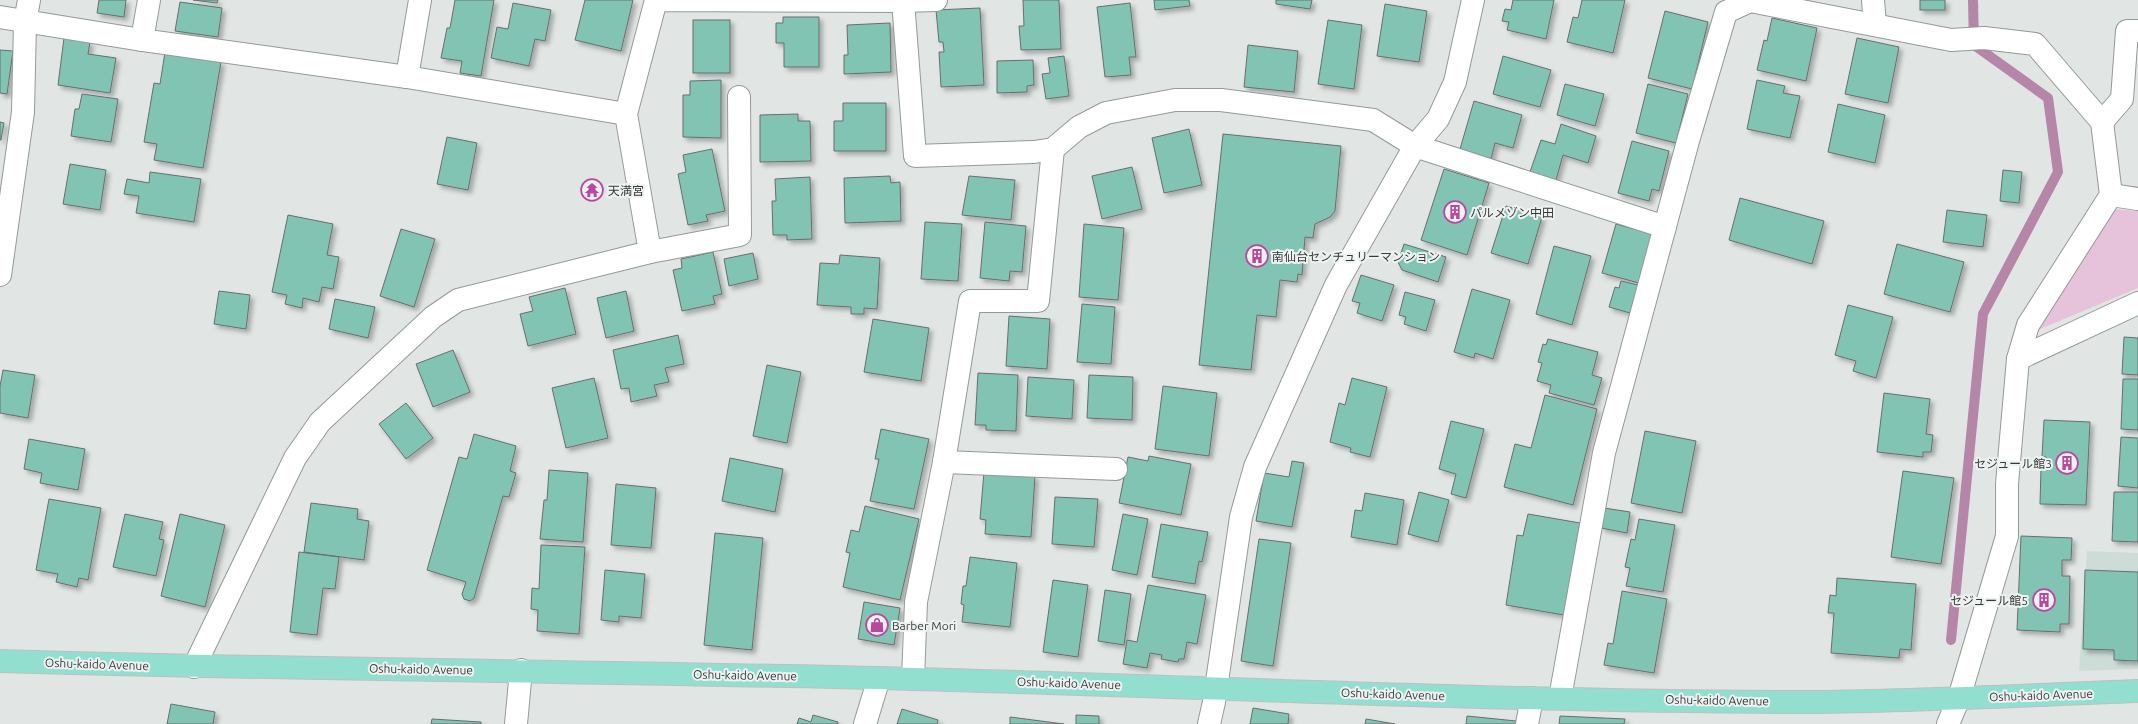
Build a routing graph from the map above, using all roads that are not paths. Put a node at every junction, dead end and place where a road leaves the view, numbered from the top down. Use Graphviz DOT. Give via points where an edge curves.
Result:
graph roads {
  1 [pos="29,0"];
  2 [pos="149,0"];
  3 [pos="420,0"];
  4 [pos="656,0"];
  5 [pos="936,0"];
  6 [pos="1473,0"];
  7 [pos="1873,0"];
  8 [pos="903,1"];
  9 [pos="0,17"];
  10 [pos="25,22"];
  11 [pos="1875,25"];
  12 [pos="2138,31"];
  13 [pos="142,40"];
  14 [pos="407,77"];
  15 [pos="739,97"];
  16 [pos="626,114"];
  17 [pos="2102,122"];
  18 [pos="1415,146"];
  19 [pos="1053,149"];
  20 [pos="2111,195"];
  21 [pos="2138,199"];
  22 [pos="1665,227"];
  23 [pos="650,252"];
  24 [pos="0,275"];
  25 [pos="2138,303"];
  26 [pos="2018,359"];
  27 [pos="944,462"];
  28 [pos="1116,469"];
  29 [pos="0,661"];
  30 [pos="194,667"];
  31 [pos="521,670"];
  32 [pos="879,678"];
  33 [pos="913,679"];
  34 [pos="1216,687"];
  35 [pos="2138,691"];
  36 [pos="1532,698"];
  37 [pos="1560,698"];
  38 [pos="1958,698"];
  39 [pos="516,724"];
  40 [pos="865,724"];
  41 [pos="1209,724"];
  42 [pos="1528,724"];
  43 [pos="1948,724"];
  1 -- 10 [label="street"];
  2 -- 13 [label="street"];
  3 -- 14 [label="street"];
  4 -- 8 [label="street"];
  4 -- 16 [label="street"];
  5 -- 8 [label="street"];
  6 -- 18 [label="street" via="1455,82 1438,119"];
  7 -- 11 [label="street"];
  8 -- 19 [label="street" via="915,156 1034,152"];
  9 -- 10 [label="street"];
  10 -- 13 [label="street"];
  10 -- 24 [label="street" via="23,112"];
  11 -- 17 [label="street" via="1952,40 1984,38 2035,44"];
  11 -- 22 [label="street" via="1750,0 1726,12"];
  12 -- 17 [label="street" via="2127,31 2122,99"];
  13 -- 14 [label="street"];
  14 -- 16 [label="street"];
  15 -- 23 [label="street" via="740,235"];
  16 -- 23 [label="street"];
  17 -- 20 [label="street"];
  18 -- 19 [label="street" via="1373,120 1221,100 1176,100 1106,113 1079,127"];
  18 -- 22 [label="street"];
  18 -- 34 [label="street" via="1336,285 1255,467 1241,517"];
  19 -- 27 [label="street" via="1038,301 970,301"];
  20 -- 21 [label="street"];
  20 -- 26 [label="street" via="2028,325"];
  22 -- 37 [label="street" via="1604,454"];
  23 -- 30 [label="street" via="458,300 433,317 320,422 295,458"];
  25 -- 26 [label="street"];
  26 -- 38 [label="street" via="2007,484 2007,536"];
  27 -- 28 [label="street"];
  27 -- 33 [label="street" via="916,602"];
  29 -- 30 [label="main road, Oshu-kaido Avenue"];
  30 -- 31 [label="main road, Oshu-kaido Avenue"];
  31 -- 32 [label="main road, Oshu-kaido Avenue"];
  31 -- 39 [label="street"];
  32 -- 33 [label="main road, Oshu-kaido Avenue"];
  32 -- 40 [label="street"];
  33 -- 34 [label="main road, Oshu-kaido Avenue"];
  34 -- 36 [label="main road, Oshu-kaido Avenue"];
  34 -- 41 [label="street"];
  35 -- 38 [label="main road, Oshu-kaido Avenue"];
  36 -- 37 [label="main road, Oshu-kaido Avenue"];
  36 -- 42 [label="street"];
  37 -- 38 [label="main road, Oshu-kaido Avenue" via="1818,702"];
  38 -- 43 [label="street"];
}
